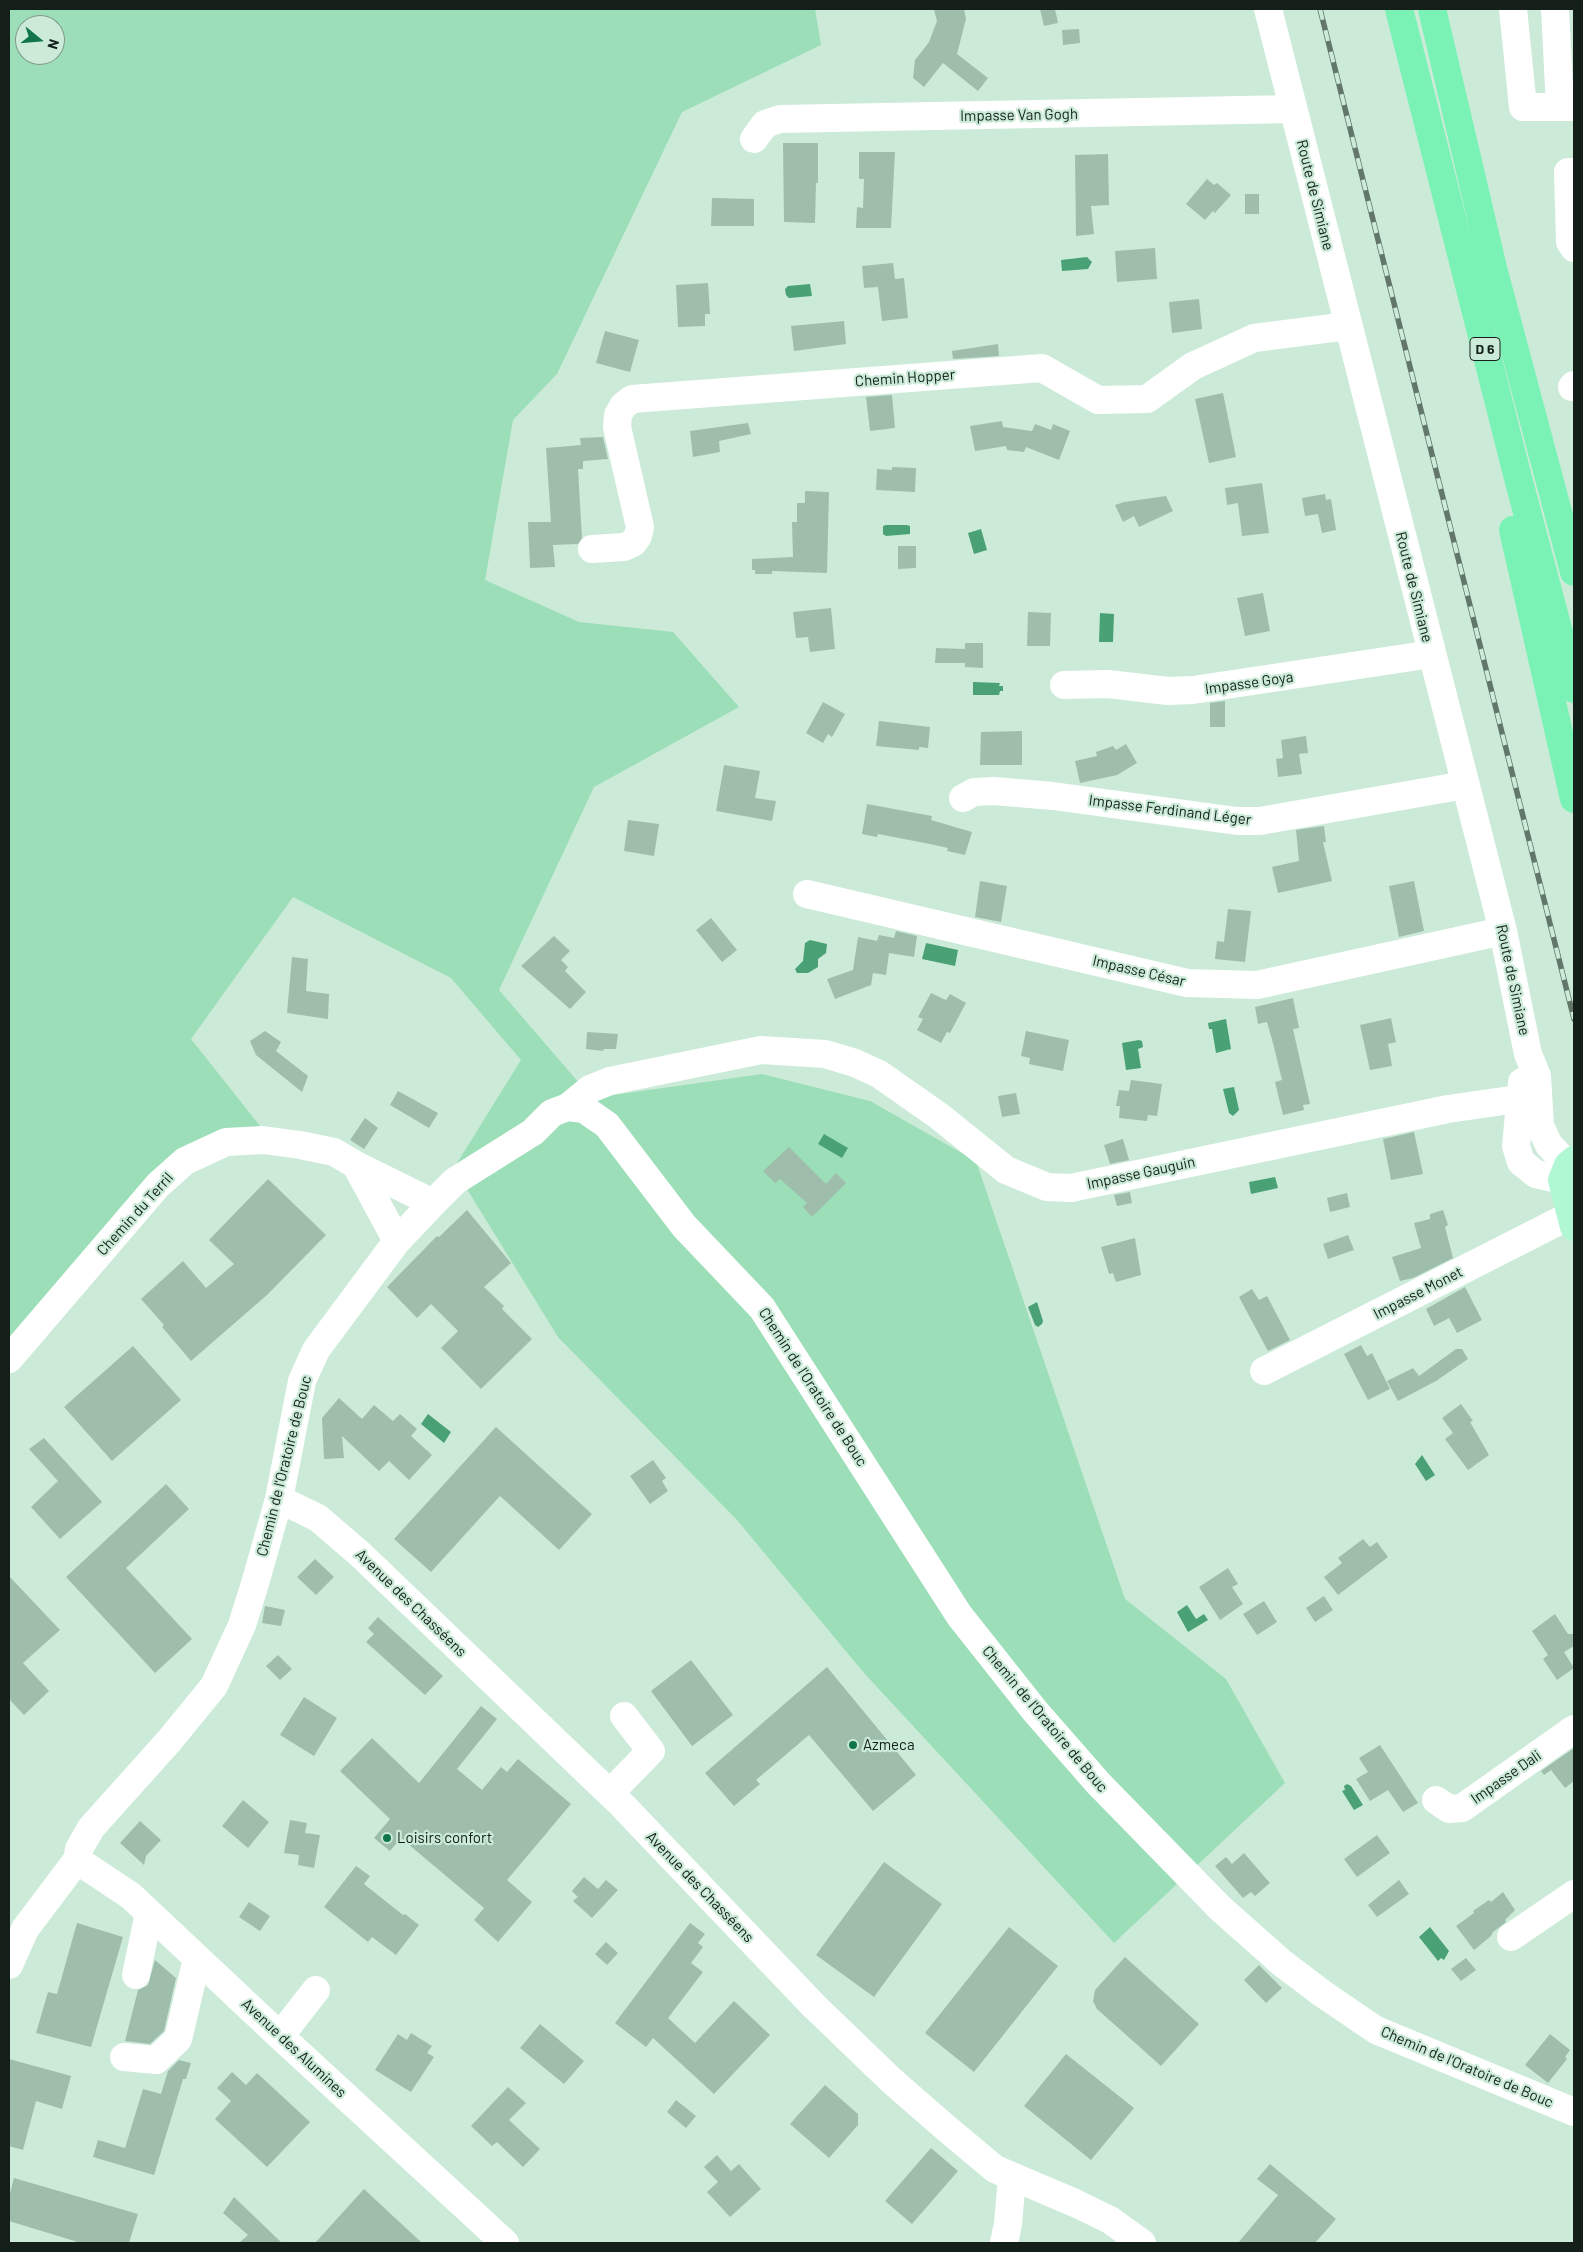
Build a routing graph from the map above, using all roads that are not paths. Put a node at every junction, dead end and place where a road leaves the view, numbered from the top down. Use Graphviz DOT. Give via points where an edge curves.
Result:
graph roads {
  1 [pos="1268,9"];
  2 [pos="1399,9"];
  3 [pos="1432,9"];
  4 [pos="1513,9"];
  5 [pos="1555,9"];
  6 [pos="1567,107"];
  7 [pos="1295,115"];
  8 [pos="754,139"];
  9 [pos="1574,172"];
  10 [pos="1574,248"];
  11 [pos="1464,266"];
  12 [pos="1493,268"];
  13 [pos="1348,326"];
  14 [pos="1574,518"];
  15 [pos="592,549"];
  16 [pos="1574,572"];
  17 [pos="1432,654"];
  18 [pos="1064,685"];
  19 [pos="1574,689"];
  20 [pos="1465,785"];
  21 [pos="964,798"];
  22 [pos="1574,799"];
  23 [pos="807,894"];
  24 [pos="1503,931"];
  25 [pos="1529,1097"];
  26 [pos="568,1107"];
  27 [pos="356,1165"];
  28 [pos="1568,1168"];
  29 [pos="433,1203"];
  30 [pos="1573,1221"];
  31 [pos="397,1241"];
  32 [pos="9,1359"];
  33 [pos="1264,1371"];
  34 [pos="279,1499"];
  35 [pos="624,1716"];
  36 [pos="1574,1729"];
  37 [pos="610,1793"];
  38 [pos="1436,1800"];
  39 [pos="77,1860"];
  40 [pos="1574,1894"];
  41 [pos="149,1913"];
  42 [pos="1510,1937"];
  43 [pos="198,1959"];
  44 [pos="9,1965"];
  45 [pos="136,1975"];
  46 [pos="316,1990"];
  47 [pos="280,2036"];
  48 [pos="124,2056"];
  49 [pos="1574,2112"];
  50 [pos="1012,2177"];
  51 [pos="505,2243"];
  52 [pos="1004,2243"];
  53 [pos="1142,2243"];
  1 -- 7 [label="street, Route de Simiane"];
  2 -- 11 [label="highway, D 6"];
  3 -- 12 [label="highway, D 6"];
  4 -- 6 [label="street" via="1523,107"];
  5 -- 6 [label="street"];
  7 -- 8 [label="street, Impasse Van Gogh" via="780,119 765,124"];
  7 -- 13 [label="street, Route de Simiane"];
  9 -- 10 [label="street" via="1568,172 1570,242"];
  11 -- 19 [label="highway, D 6"];
  11 -- 22 [label="highway" via="1506,500"];
  12 -- 14 [label="highway"];
  12 -- 16 [label="highway, D 6"];
  13 -- 15 [label="street, Chemin Hopper" via="1254,338 1193,366 1147,399 1098,400 1042,368 632,399 621,410 616,427 640,527 638,536 624,547"];
  13 -- 17 [label="street, Route de Simiane"];
  17 -- 18 [label="street, Impasse Goya" via="1194,690 1168,692 1108,684"];
  17 -- 20 [label="street, Route de Simiane"];
  20 -- 21 [label="street, Impasse Ferdinand Léger" via="1260,821 1237,821 1002,791 974,792"];
  20 -- 24 [label="street, Route de Simiane"];
  23 -- 24 [label="street, Impasse César" via="1187,983 1257,985"];
  24 -- 25 [label="street, Route de Simiane" via="1528,1054 1537,1076"];
  25 -- 26 [label="street, Impasse Gauguin" via="1448,1108 1071,1188 1047,1186 1006,1170 939,1116 879,1074 825,1054 761,1050 610,1081 590,1089"];
  25 -- 28 [label="street, Route de Simiane" via="1516,1146 1521,1162 1536,1174"];
  26 -- 29 [label="street, Chemin de l'Oratoire de Bouc" via="552,1113 533,1132 455,1181"];
  26 -- 49 [label="street, Chemin de l'Oratoire de Bouc" via="584,1109 607,1125 684,1226 762,1308 959,1615 1035,1711 1098,1783 1220,1908 1282,1963 1376,2030"];
  27 -- 29 [label="street, Chemin du Terril"];
  27 -- 31 [label="street"];
  27 -- 32 [label="street, Chemin du Terril" via="334,1152 263,1140 226,1142 185,1161 158,1186"];
  28 -- 30 [label="main road"];
  29 -- 31 [label="street, Chemin de l'Oratoire de Bouc"];
  30 -- 33 [label="street, Impasse Monet"];
  31 -- 34 [label="street, Chemin de l'Oratoire de Bouc" via="316,1350 302,1381"];
  34 -- 37 [label="street, Avenue des Chasséens" via="318,1518 361,1555"];
  34 -- 39 [label="street, Chemin de l'Oratoire de Bouc" via="242,1625 214,1686 98,1818 79,1849"];
  35 -- 37 [label="street" via="651,1751"];
  36 -- 38 [label="street, Impasse Dali" via="1462,1808 1449,1808"];
  37 -- 50 [label="street, Avenue des Chasséens" via="814,2006 946,2128 995,2169"];
  39 -- 41 [label="street, Avenue des Alumines" via="131,1896"];
  39 -- 44 [label="street, Chemin de l'Oratoire de Bouc" via="26,1928"];
  40 -- 42 [label="street"];
  41 -- 43 [label="street, Avenue des Alumines"];
  41 -- 45 [label="street"];
  43 -- 47 [label="street, Avenue des Alumines"];
  43 -- 48 [label="street" via="178,2039 156,2060"];
  46 -- 47 [label="street"];
  47 -- 51 [label="street, Avenue des Alumines"];
  50 -- 52 [label="street"];
  50 -- 53 [label="street, Avenue des Chasséens" via="1110,2220"];
}
